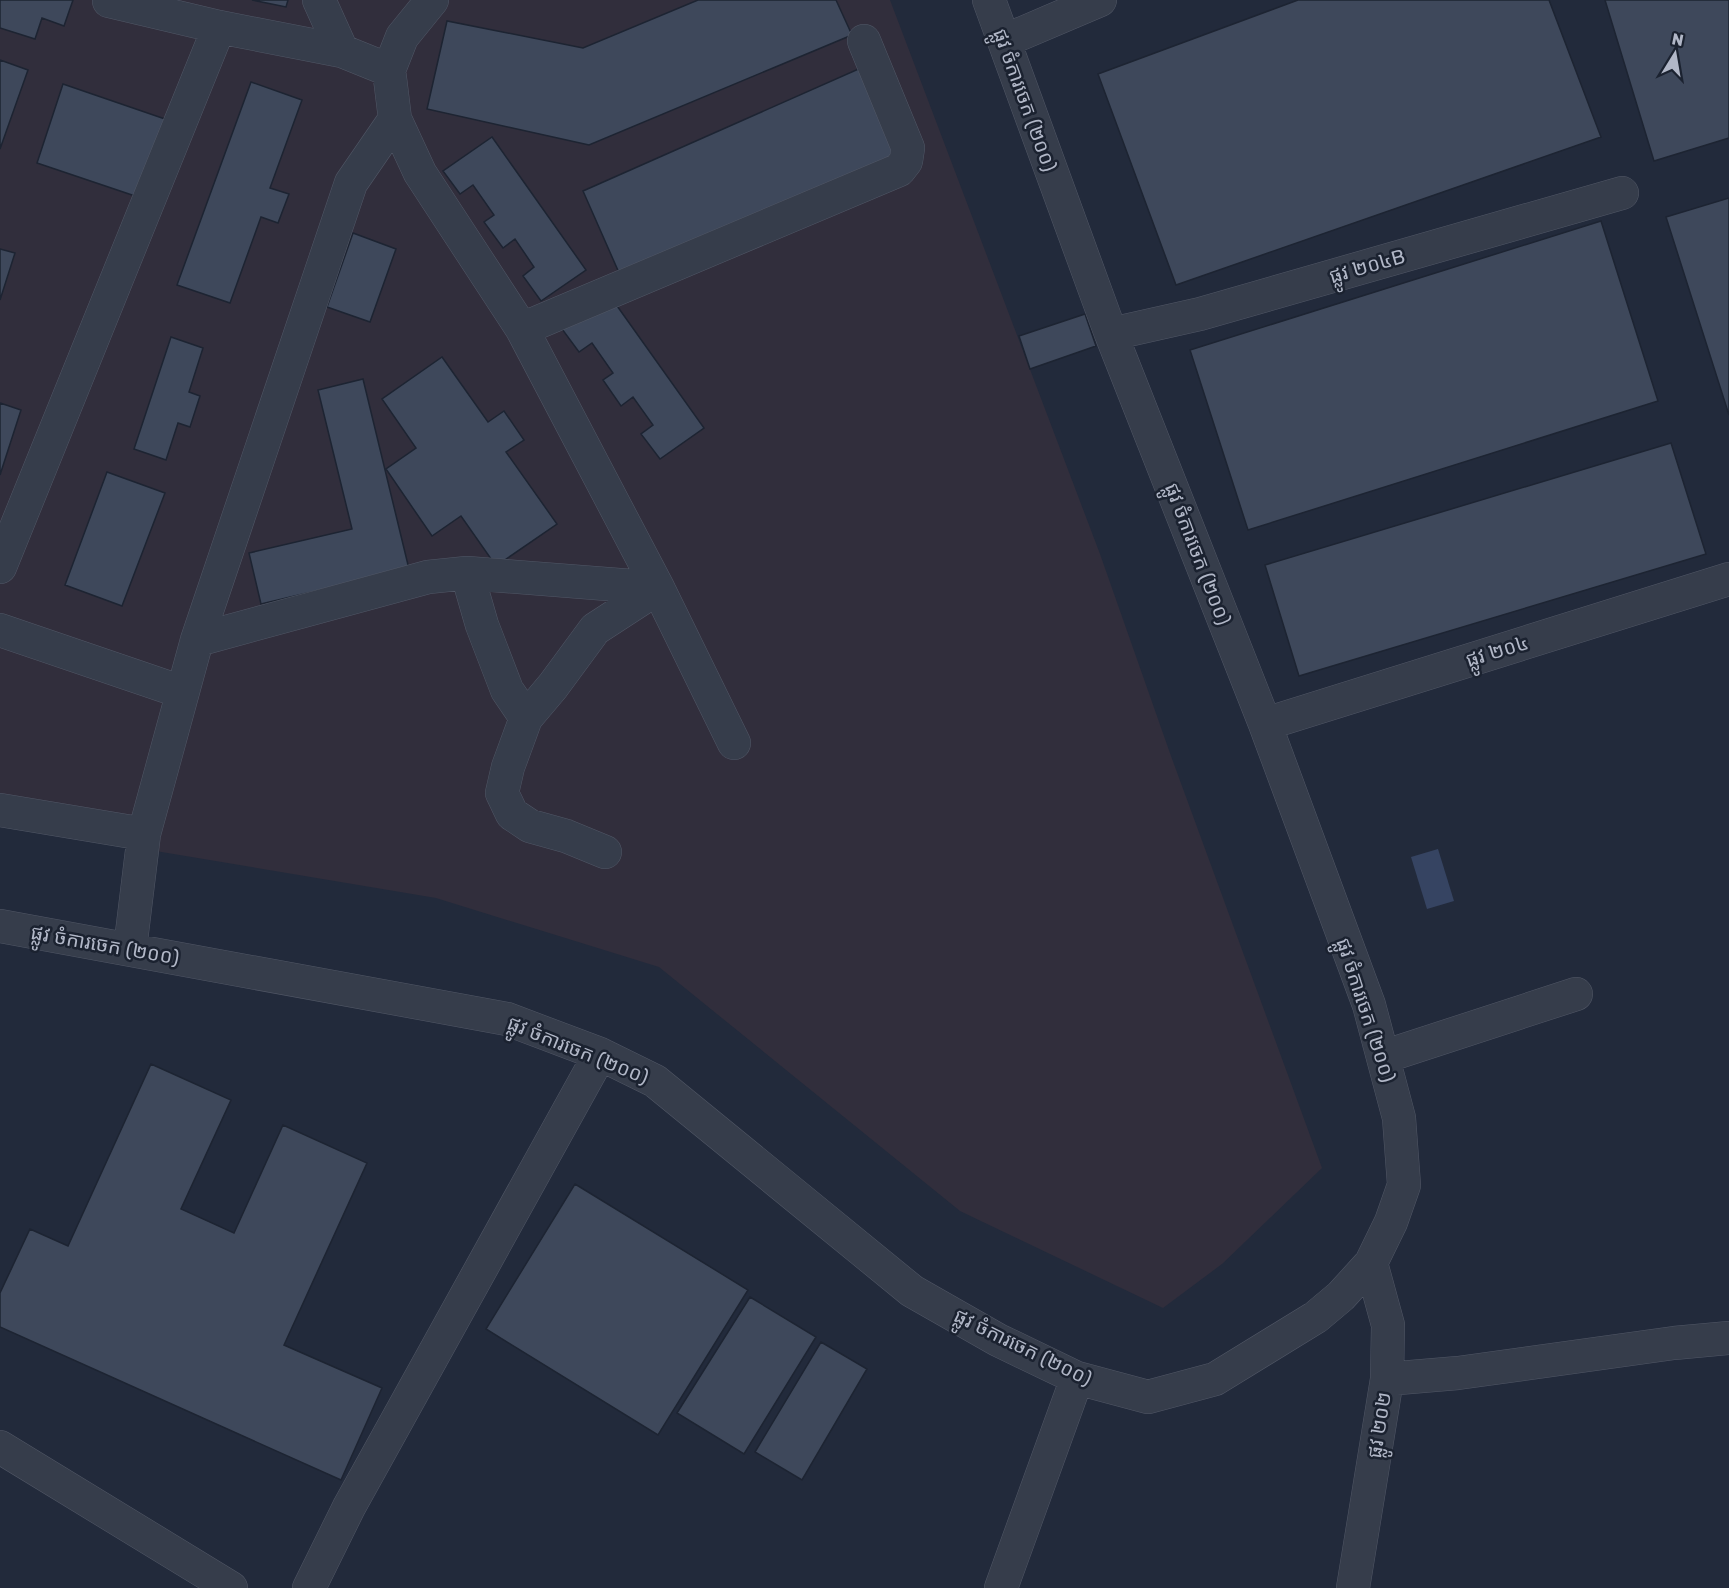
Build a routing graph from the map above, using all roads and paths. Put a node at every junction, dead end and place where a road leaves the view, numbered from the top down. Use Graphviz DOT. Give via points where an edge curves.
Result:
graph roads {
  1 [pos="320,0"];
  2 [pos="432,0"];
  3 [pos="989,0"];
  4 [pos="1100,0"];
  5 [pos="108,1"];
  6 [pos="219,27"];
  7 [pos="864,41"];
  8 [pos="1004,41"];
  9 [pos="342,51"];
  10 [pos="389,70"];
  11 [pos="395,119"];
  12 [pos="1622,193"];
  13 [pos="522,329"];
  14 [pos="1112,334"];
  15 [pos="0,567"];
  16 [pos="467,573"];
  17 [pos="1729,579"];
  18 [pos="658,588"];
  19 [pos="0,630"];
  20 [pos="197,640"];
  21 [pos="182,693"];
  22 [pos="526,718"];
  23 [pos="1265,724"];
  24 [pos="734,743"];
  25 [pos="0,810"];
  26 [pos="144,834"];
  27 [pos="605,852"];
  28 [pos="0,926"];
  29 [pos="130,949"];
  30 [pos="1576,994"];
  31 [pos="600,1054"];
  32 [pos="1383,1057"];
  33 [pos="1371,1263"];
  34 [pos="1729,1338"];
  35 [pos="1077,1378"];
  36 [pos="1387,1379"];
  37 [pos="0,1447"];
  38 [pos="231,1588"];
  39 [pos="309,1588"];
  40 [pos="1001,1588"];
  41 [pos="1353,1588"];
  1 -- 9 [label="street"];
  2 -- 10 [label="street" via="402,37"];
  3 -- 8 [label="street, ផ្លូវ ចំការចេក (២០០)"];
  4 -- 8 [label="street"];
  5 -- 6 [label="street"];
  6 -- 9 [label="street"];
  6 -- 15 [label="street"];
  7 -- 13 [label="street" via="908,148 906,161 899,170"];
  8 -- 14 [label="street, ផ្លូវ ចំការចេក (២០០)"];
  9 -- 10 [label="street"];
  10 -- 11 [label="street"];
  11 -- 13 [label="street" via="420,173"];
  11 -- 20 [label="street" via="351,183"];
  12 -- 14 [label="street, ផ្លូវ ២០៤B" via="1200,314"];
  13 -- 18 [label="street"];
  14 -- 23 [label="street, ផ្លូវ ចំការចេក (២០០)"];
  16 -- 18 [label="street"];
  16 -- 20 [label="street" via="428,577"];
  16 -- 22 [label="street" via="507,690"];
  17 -- 23 [label="street, ផ្លូវ ២០៤"];
  18 -- 22 [label="street" via="595,629"];
  18 -- 24 [label="street"];
  19 -- 21 [label="street"];
  20 -- 21 [label="street"];
  21 -- 26 [label="street"];
  22 -- 27 [label="street" via="502,793 512,814 530,826"];
  23 -- 32 [label="street, ផ្លូវ ចំការចេក (២០០)" via="1369,1005"];
  25 -- 26 [label="street"];
  26 -- 29 [label="street"];
  28 -- 29 [label="street, ផ្លូវ ចំការចេក (២០០)"];
  29 -- 31 [label="street, ផ្លូវ ចំការចេក (២០០)" via="507,1019"];
  30 -- 32 [label="street"];
  31 -- 35 [label="street, ផ្លូវ ចំការចេក (២០០)" via="656,1081 912,1291 998,1340"];
  31 -- 39 [label="street" via="349,1507"];
  32 -- 33 [label="street, ផ្លូវ ចំការចេក (២០០)" via="1399,1118 1404,1185"];
  33 -- 35 [label="street, ផ្លូវ ចំការចេក (២០០)" via="1316,1317 1215,1379 1148,1397"];
  33 -- 36 [label="street, ផ្លូវ ២០២" via="1388,1325"];
  34 -- 36 [label="street" via="1458,1374"];
  35 -- 40 [label="street"];
  36 -- 41 [label="street, ផ្លូវ ២០២"];
  37 -- 38 [label="street"];
}
